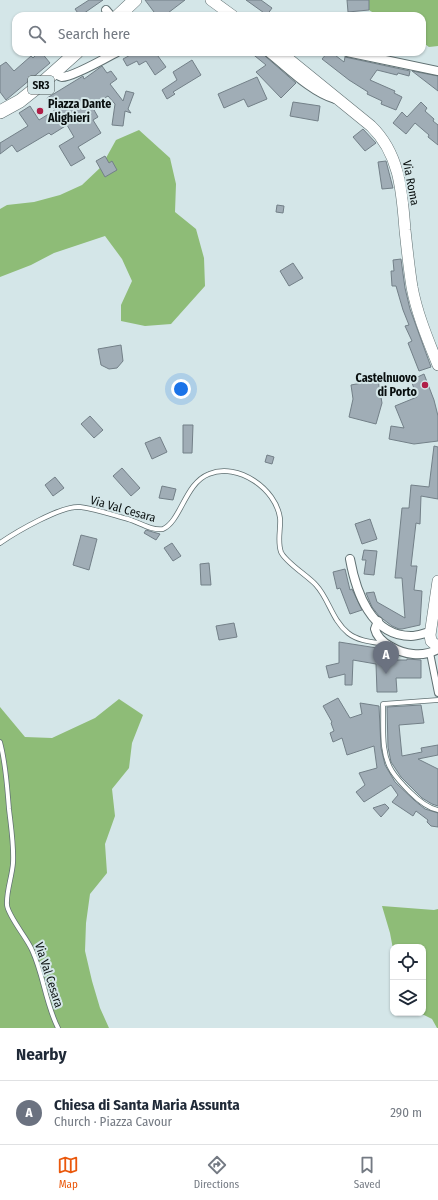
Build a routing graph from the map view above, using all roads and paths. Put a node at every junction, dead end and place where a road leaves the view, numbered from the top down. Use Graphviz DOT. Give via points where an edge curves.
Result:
graph roads {
  1 [pos="135,0"];
  2 [pos="211,0"];
  3 [pos="115,12"];
  4 [pos="228,12"];
  5 [pos="72,56"];
  6 [pos="109,56"];
  7 [pos="273,56"];
  8 [pos="285,56"];
  9 [pos="366,56"];
  10 [pos="438,71"];
  11 [pos="54,72"];
  12 [pos="341,101"];
  13 [pos="0,112"];
  14 [pos="438,364"];
  15 [pos="0,543"];
  16 [pos="350,559"];
  17 [pos="438,581"];
  18 [pos="378,622"];
  19 [pos="430,632"];
  20 [pos="389,644"];
  21 [pos="435,650"];
  22 [pos="438,693"];
  23 [pos="438,700"];
  24 [pos="0,742"];
  25 [pos="438,810"];
  26 [pos="58,1028"];
  1 -- 3 [label="main road"];
  2 -- 4 [label="main road"];
  5 -- 11 [label="main road, SR3"];
  6 -- 11 [label="street" via="65,76 59,76"];
  7 -- 12 [label="street" via="318,92"];
  8 -- 12 [label="main road, Via Roma"];
  9 -- 10 [label="street"];
  11 -- 13 [label="main road, SR3" via="20,101"];
  12 -- 14 [label="main road, Via Roma" via="379,134 395,161 402,191 414,294"];
  15 -- 20 [label="lane, Via Val Cesara" via="58,512 75,507 129,519 151,528 163,528 172,522 200,479 210,473 234,472 252,479 273,499 280,519 281,552 320,589 336,620 345,630 360,640"];
  16 -- 18 [label="street" via="363,602"];
  17 -- 19 [label="main road"];
  18 -- 19 [label="street" via="390,631 403,635"];
  18 -- 20 [label="street" via="375,627 376,633"];
  19 -- 21 [label="main road"];
  20 -- 21 [label="street" via="415,654"];
  21 -- 22 [label="street"];
  23 -- 25 [label="lane" via="383,704 384,741 389,766 398,780 419,801"];
  24 -- 26 [label="lane, Via Val Cesara" via="6,772 13,843 7,907 32,950 47,1002"];
}
